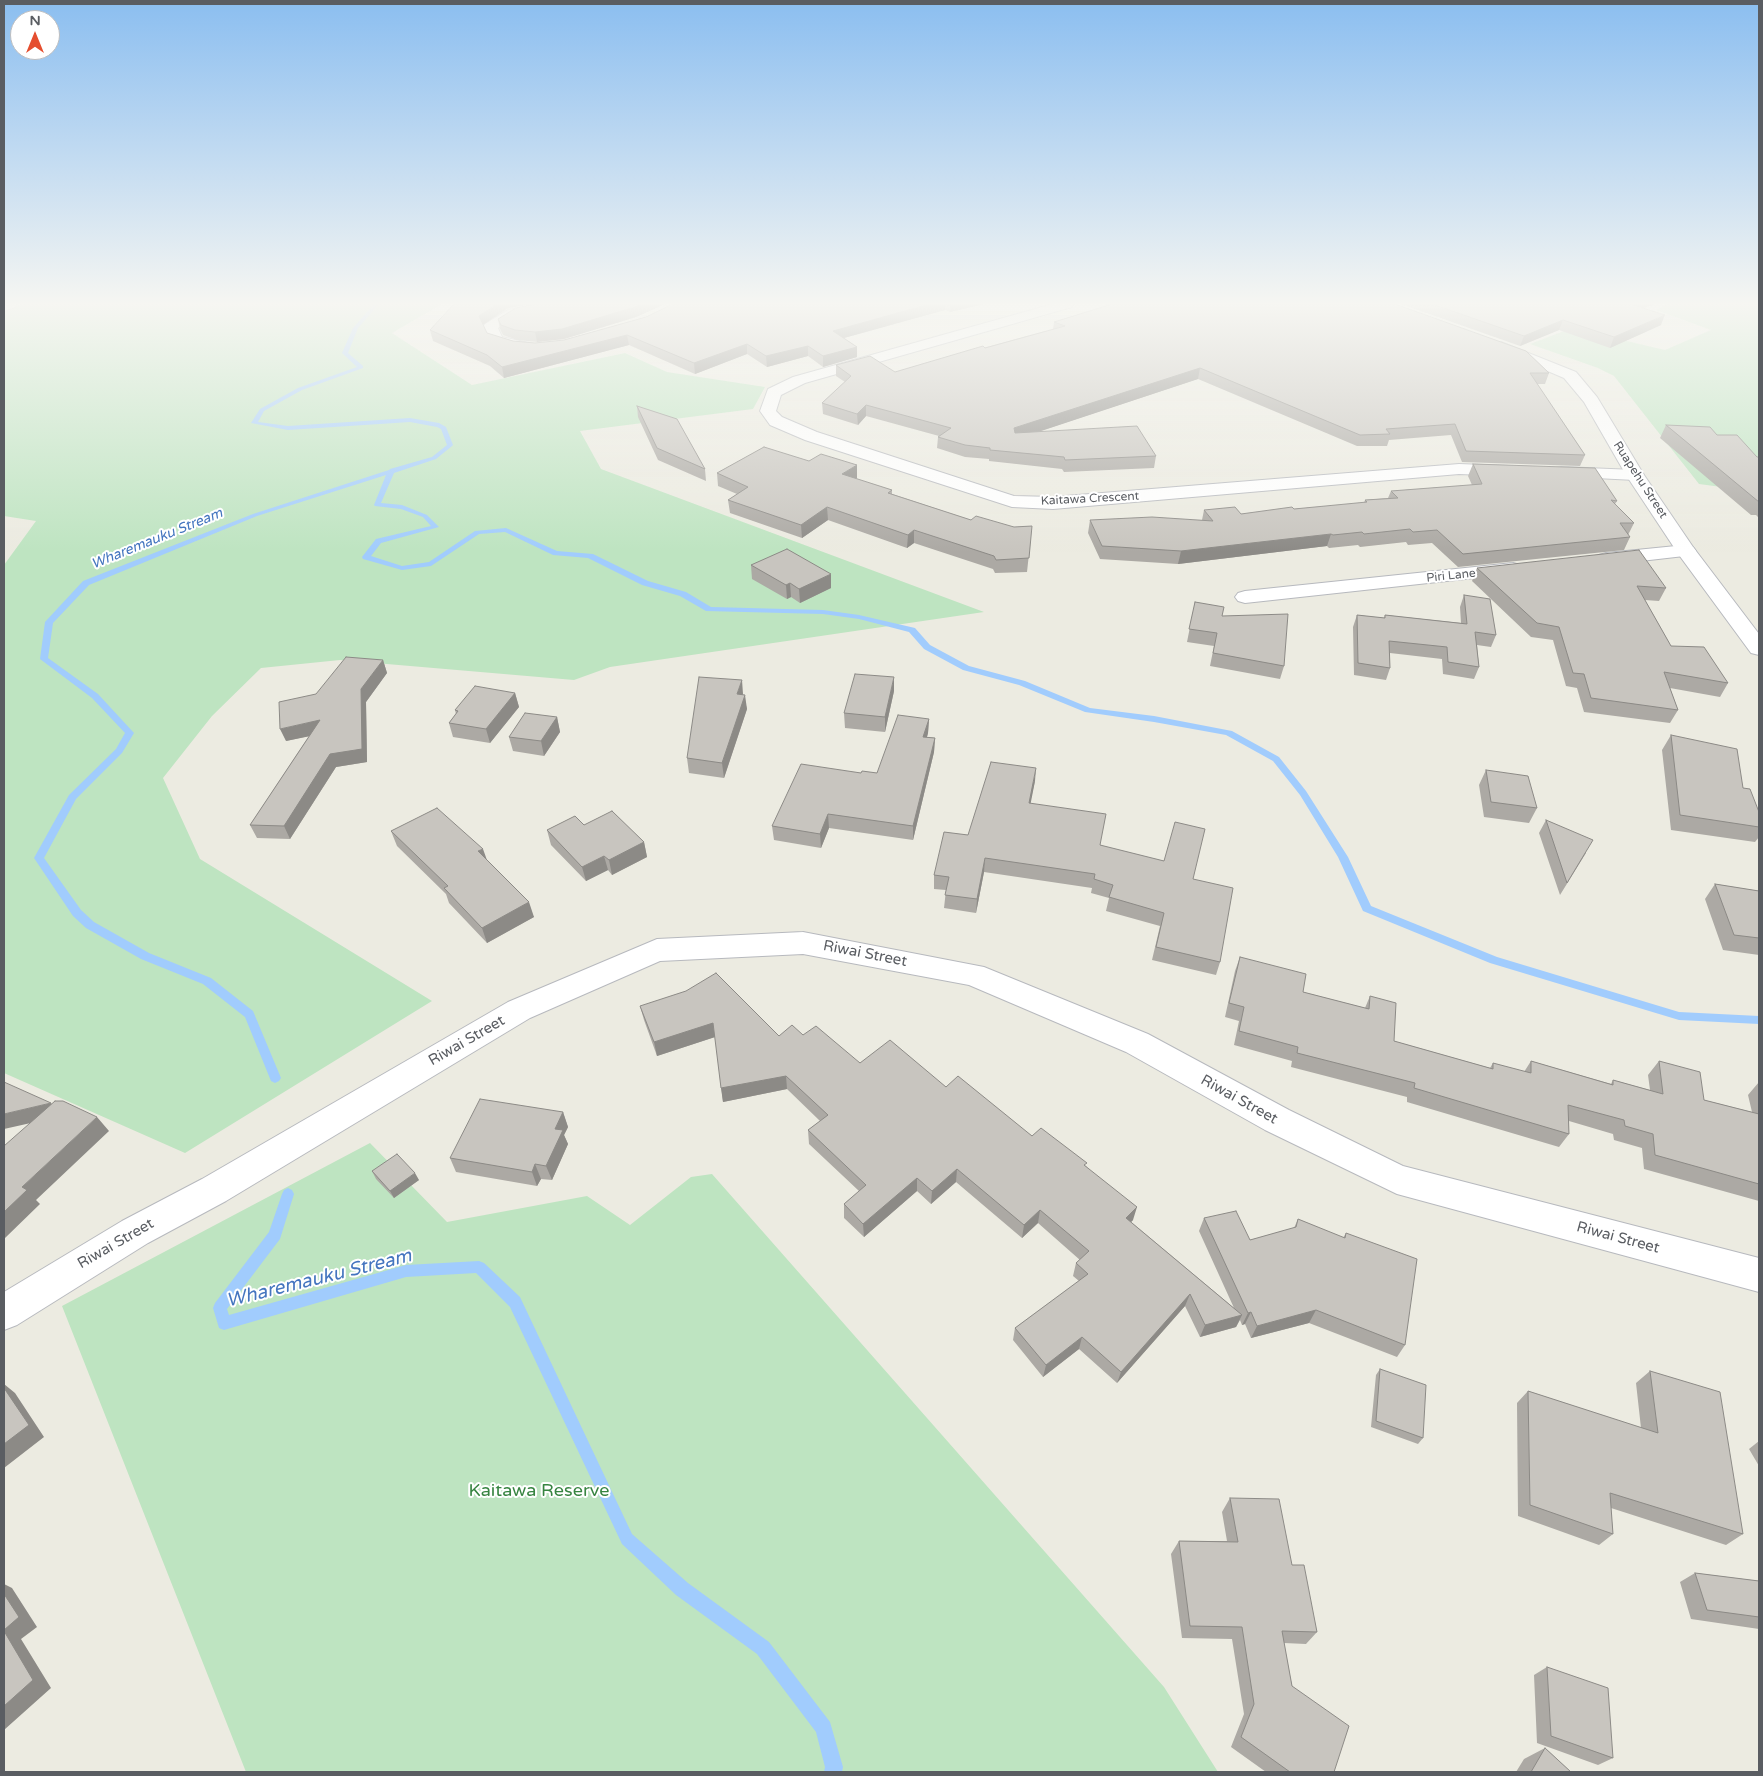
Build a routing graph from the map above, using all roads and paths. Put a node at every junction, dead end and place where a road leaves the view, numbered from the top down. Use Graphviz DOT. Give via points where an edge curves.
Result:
graph roads {
  1 [pos="785,387"];
  2 [pos="1580,387"];
  3 [pos="1527,471"];
  4 [pos="1547,472"];
  5 [pos="1635,474"];
  6 [pos="1686,551"];
  7 [pos="1588,561"];
  8 [pos="1529,567"];
  9 [pos="1245,598"];
  10 [pos="1759,648"];
  11 [pos="1759,1275"];
  12 [pos="4,1312"];
  1 -- 3 [label="street, Kaitawa Crescent" via="774,392 768,411 776,421 811,436 1012,501 1053,503 1458,469"];
  2 -- 5 [label="street, Ruapehu Street"];
  4 -- 5 [label="street"];
  5 -- 6 [label="street, Ruapehu Street"];
  6 -- 7 [label="street"];
  6 -- 10 [label="street, Ruapehu Street"];
  8 -- 9 [label="street, Piri Lane"];
  11 -- 12 [label="street, Riwai Street" via="1397,1178 1277,1120 1136,1043 974,975 803,942 657,950 519,1010 214,1190 135,1232"];
}
